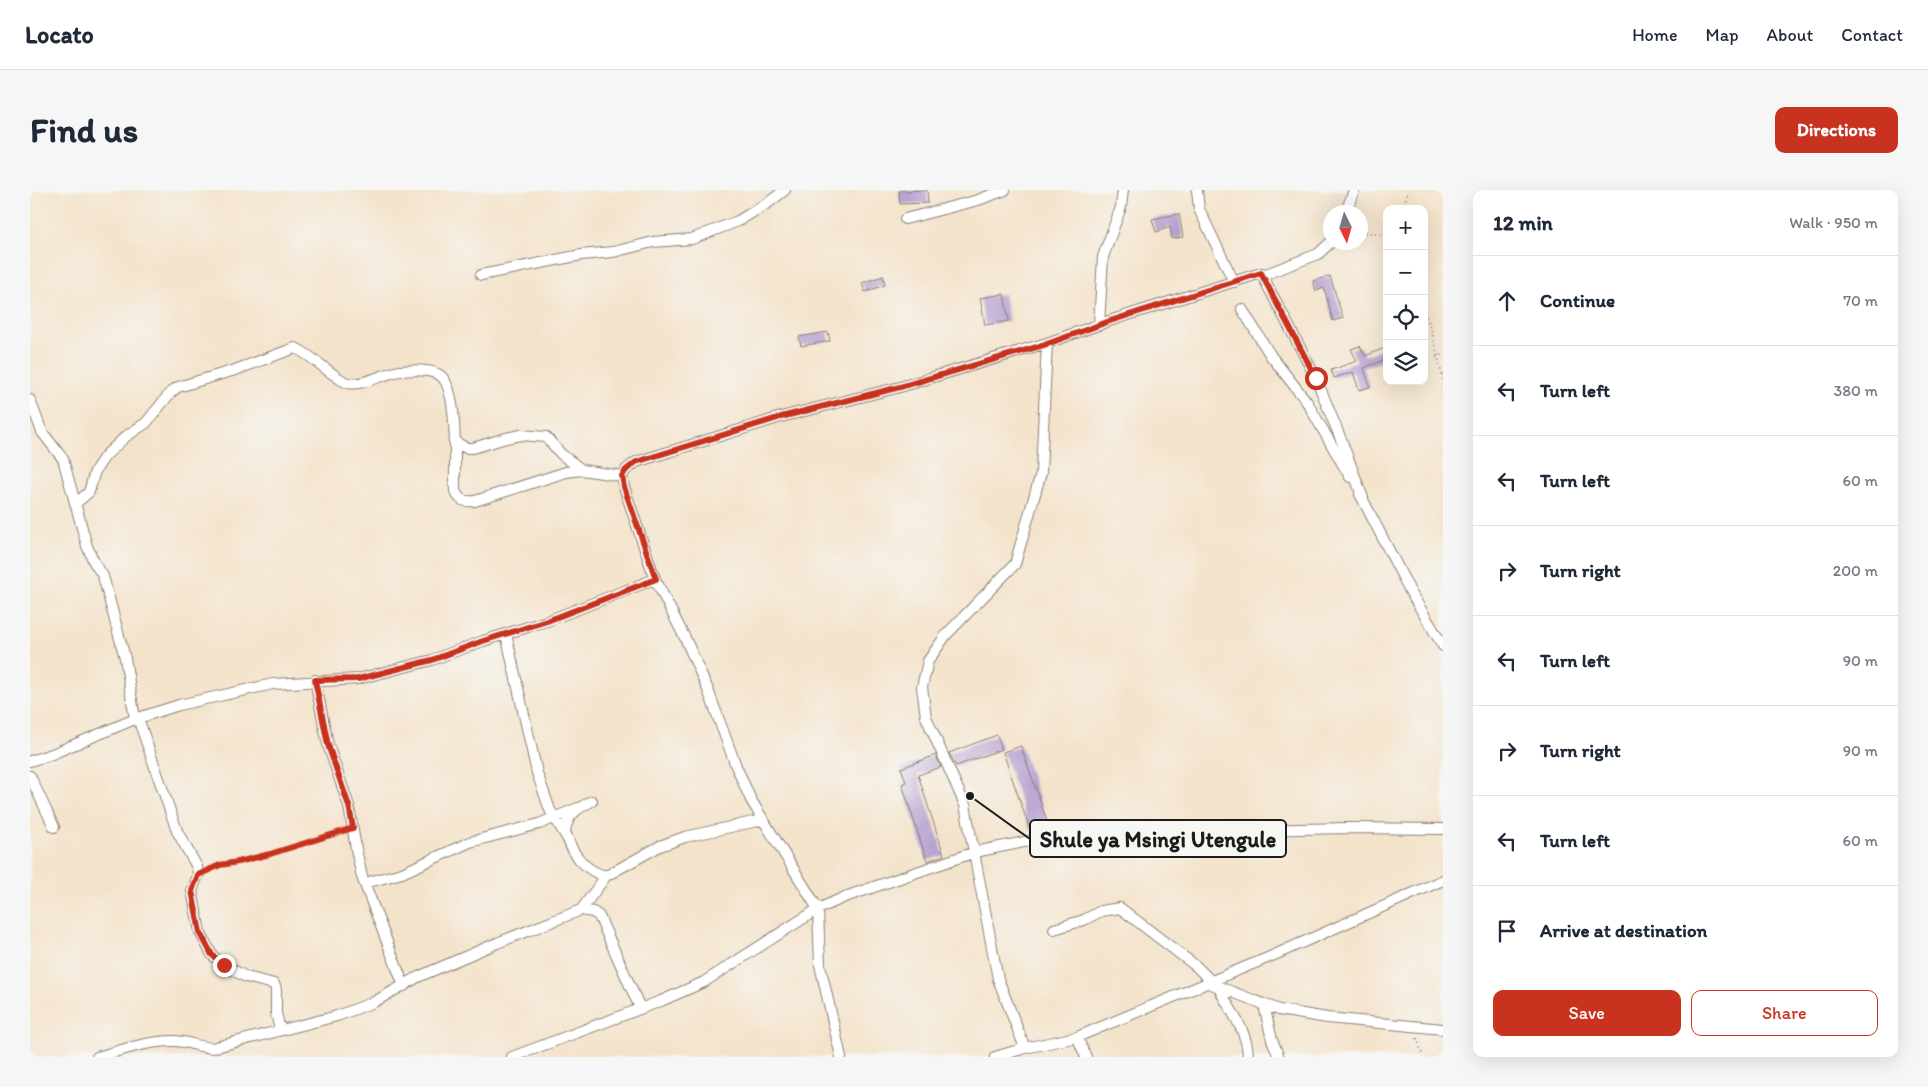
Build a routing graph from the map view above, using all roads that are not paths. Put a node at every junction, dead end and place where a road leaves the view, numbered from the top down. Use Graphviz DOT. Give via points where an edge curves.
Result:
graph roads {
  1 [pos="785,190"];
  2 [pos="1005,190"];
  3 [pos="1123,190"];
  4 [pos="1196,190"];
  5 [pos="1354,190"];
  6 [pos="1349,205"];
  7 [pos="905,219"];
  8 [pos="1323,249"];
  9 [pos="1261,273"];
  10 [pos="481,276"];
  11 [pos="1234,282"];
  12 [pos="1242,309"];
  13 [pos="1099,325"];
  14 [pos="1047,344"];
  15 [pos="30,400"];
  16 [pos="454,441"];
  17 [pos="582,470"];
  18 [pos="622,476"];
  19 [pos="1362,498"];
  20 [pos="75,504"];
  21 [pos="656,579"];
  22 [pos="506,634"];
  23 [pos="1443,646"];
  24 [pos="315,680"];
  25 [pos="136,719"];
  26 [pos="30,761"];
  27 [pos="30,776"];
  28 [pos="592,801"];
  29 [pos="578,808"];
  30 [pos="554,818"];
  31 [pos="762,820"];
  32 [pos="54,826"];
  33 [pos="1443,829"];
  34 [pos="567,838"];
  35 [pos="975,852"];
  36 [pos="606,876"];
  37 [pos="1443,880"];
  38 [pos="365,883"];
  39 [pos="818,909"];
  40 [pos="580,910"];
  41 [pos="1054,930"];
  42 [pos="1213,984"];
  43 [pos="404,986"];
  44 [pos="1264,1005"];
  45 [pos="640,1008"];
  46 [pos="280,1030"];
  47 [pos="1443,1030"];
  48 [pos="1077,1037"];
  49 [pos="1025,1048"];
  50 [pos="97,1057"];
  51 [pos="512,1057"];
  52 [pos="841,1057"];
  53 [pos="994,1057"];
  54 [pos="1086,1057"];
  55 [pos="1248,1057"];
  56 [pos="1279,1057"];
  1 -- 10 [label="street" via="738,221 692,239 654,242"];
  2 -- 7 [label="street"];
  3 -- 13 [label="street" via="1121,207 1103,257"];
  4 -- 11 [label="street" via="1199,209"];
  5 -- 6 [label="street"];
  8 -- 9 [label="street" via="1318,254 1266,274"];
  9 -- 11 [label="street"];
  9 -- 19 [label="street" via="1316,378"];
  11 -- 13 [label="street"];
  12 -- 19 [label="street" via="1271,356 1307,402"];
  13 -- 14 [label="street"];
  14 -- 18 [label="street" via="900,387 763,422 636,462"];
  14 -- 35 [label="street" via="1041,473 1015,564 946,635 928,661 922,687 926,717 965,805"];
  15 -- 20 [label="street" via="42,432 63,459"];
  16 -- 17 [label="street" via="473,448 522,435 546,437"];
  16 -- 17 [label="street" via="455,491 463,502"];
  16 -- 20 [label="street" via="452,398 438,374 399,371 358,383 346,382 305,352 288,348 171,392 146,423 105,456 95,471 89,492"];
  17 -- 18 [label="street"];
  18 -- 21 [label="street"];
  19 -- 23 [label="street" via="1411,593"];
  20 -- 25 [label="street" via="87,546 103,576 125,658"];
  21 -- 22 [label="street"];
  21 -- 31 [label="street" via="708,690 736,766"];
  22 -- 24 [label="street" via="432,660 358,679"];
  22 -- 30 [label="street" via="537,772"];
  24 -- 25 [label="street" via="231,692"];
  24 -- 38 [label="street" via="328,745 349,806"];
  25 -- 26 [label="street"];
  25 -- 46 [label="street" via="177,831 197,867 198,875 192,891 200,932 212,955 224,965 274,984"];
  27 -- 32 [label="street"];
  28 -- 29 [label="street"];
  29 -- 30 [label="street"];
  29 -- 34 [label="street" via="566,824"];
  30 -- 34 [label="street"];
  30 -- 38 [label="street" via="470,842 402,874"];
  31 -- 36 [label="street" via="685,837 660,846"];
  31 -- 39 [label="street"];
  33 -- 35 [label="street" via="1064,834"];
  34 -- 36 [label="street" via="576,857 589,870"];
  35 -- 39 [label="street"];
  35 -- 49 [label="street" via="998,979"];
  36 -- 40 [label="street"];
  37 -- 42 [label="street"];
  38 -- 43 [label="street"];
  39 -- 45 [label="street" via="704,982"];
  39 -- 52 [label="street" via="820,965"];
  40 -- 43 [label="street" via="497,943"];
  40 -- 45 [label="street" via="599,916"];
  41 -- 42 [label="street" via="1101,911 1120,908"];
  42 -- 44 [label="street"];
  42 -- 48 [label="street"];
  42 -- 55 [label="street" via="1242,1031"];
  43 -- 46 [label="street" via="337,1016"];
  44 -- 47 [label="street" via="1318,1017"];
  44 -- 56 [label="street"];
  45 -- 51 [label="street"];
  46 -- 50 [label="street" via="212,1048 175,1040 143,1044"];
  48 -- 49 [label="street"];
  48 -- 54 [label="street"];
  49 -- 53 [label="street"];
}
